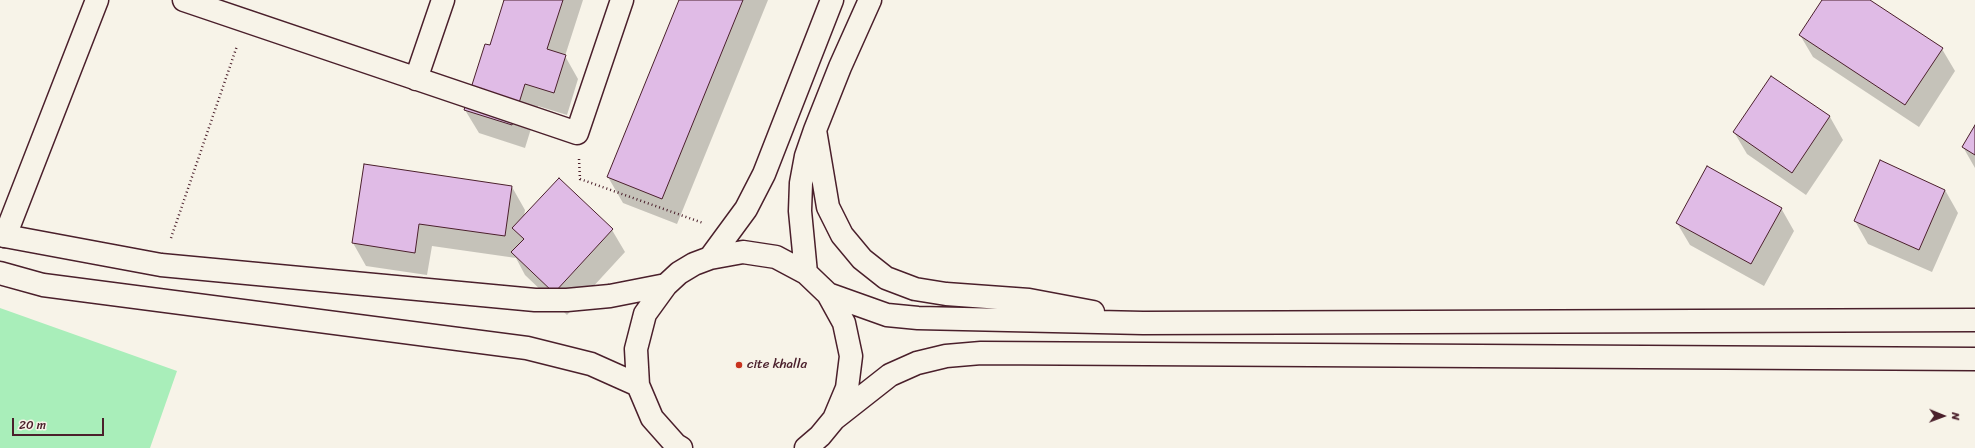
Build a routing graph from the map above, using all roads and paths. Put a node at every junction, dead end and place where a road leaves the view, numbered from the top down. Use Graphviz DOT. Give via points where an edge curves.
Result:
graph roads {
  1 [pos="97,0"];
  2 [pos="184,0"];
  3 [pos="443,0"];
  4 [pos="622,0"];
  5 [pos="832,0"];
  6 [pos="870,0"];
  7 [pos="246,21"];
  8 [pos="416,78"];
  9 [pos="815,130"];
  10 [pos="577,133"];
  11 [pos="730,233"];
  12 [pos="2,235"];
  13 [pos="710,258"];
  14 [pos="161,265"];
  15 [pos="806,272"];
  16 [pos="0,273"];
  17 [pos="666,285"];
  18 [pos="828,294"];
  19 [pos="1975,320"];
  20 [pos="1143,323"];
  21 [pos="1975,359"];
  22 [pos="638,385"];
  23 [pos="834,419"];
  24 [pos="678,447"];
  25 [pos="806,448"];
  1 -- 12 [label="main road"];
  2 -- 7 [label="main road"];
  3 -- 8 [label="main road"];
  4 -- 10 [label="main road"];
  5 -- 11 [label="main road" via="764,174"];
  6 -- 9 [label="main road"];
  7 -- 8 [label="main road"];
  7 -- 14 [label="path"];
  8 -- 10 [label="main road"];
  9 -- 15 [label="main road" via="806,156 801,183 800,211"];
  9 -- 20 [label="main road" via="828,207 842,235 862,259 886,278 915,289 1036,301"];
  10 -- 11 [label="path" via="580,179"];
  11 -- 13 [label="main road"];
  12 -- 14 [label="main road"];
  13 -- 15 [label="main road" via="743,252 776,257"];
  13 -- 17 [label="main road" via="679,273"];
  14 -- 17 [label="main road" via="535,300 610,296"];
  15 -- 18 [label="main road"];
  16 -- 22 [label="main road" via="42,285 527,348 591,364"];
  17 -- 22 [label="main road" via="645,314 636,349"];
  18 -- 20 [label="main road" via="887,314 910,317"];
  18 -- 23 [label="main road" via="844,323 851,356 847,388"];
  19 -- 20 [label="main road"];
  21 -- 23 [label="main road" via="981,353 946,356 890,375"];
  22 -- 24 [label="main road" via="652,418"];
  23 -- 25 [label="main road"];
}
